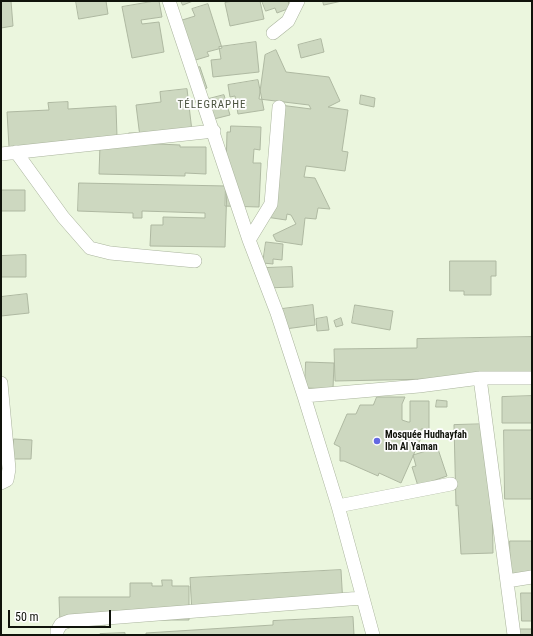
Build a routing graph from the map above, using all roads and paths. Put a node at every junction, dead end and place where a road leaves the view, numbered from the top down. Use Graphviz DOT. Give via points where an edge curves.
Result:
graph roads {
  1 [pos="169,1"];
  2 [pos="298,1"];
  3 [pos="273,33"];
  4 [pos="280,107"];
  5 [pos="214,131"];
  6 [pos="16,152"];
  7 [pos="1,154"];
  8 [pos="249,240"];
  9 [pos="195,261"];
  10 [pos="480,378"];
  11 [pos="532,378"];
  12 [pos="1,383"];
  13 [pos="304,396"];
  14 [pos="1,483"];
  15 [pos="451,484"];
  16 [pos="338,506"];
  17 [pos="532,577"];
  18 [pos="507,581"];
  19 [pos="362,598"];
  20 [pos="57,635"];
  21 [pos="373,635"];
  22 [pos="514,635"];
  1 -- 5 [label="street"];
  2 -- 3 [label="street" via="288,21"];
  4 -- 8 [label="street" via="271,204"];
  5 -- 6 [label="street"];
  5 -- 8 [label="street"];
  6 -- 7 [label="street"];
  6 -- 9 [label="street" via="63,217 90,248 110,253"];
  8 -- 13 [label="street" via="277,313"];
  10 -- 11 [label="street"];
  10 -- 13 [label="street"];
  10 -- 18 [label="street"];
  12 -- 14 [label="street" via="9,469 7,480"];
  13 -- 16 [label="street"];
  15 -- 16 [label="street"];
  16 -- 19 [label="street"];
  17 -- 18 [label="street"];
  18 -- 22 [label="street"];
  19 -- 20 [label="street" via="69,621 61,624"];
  19 -- 21 [label="street"];
}
